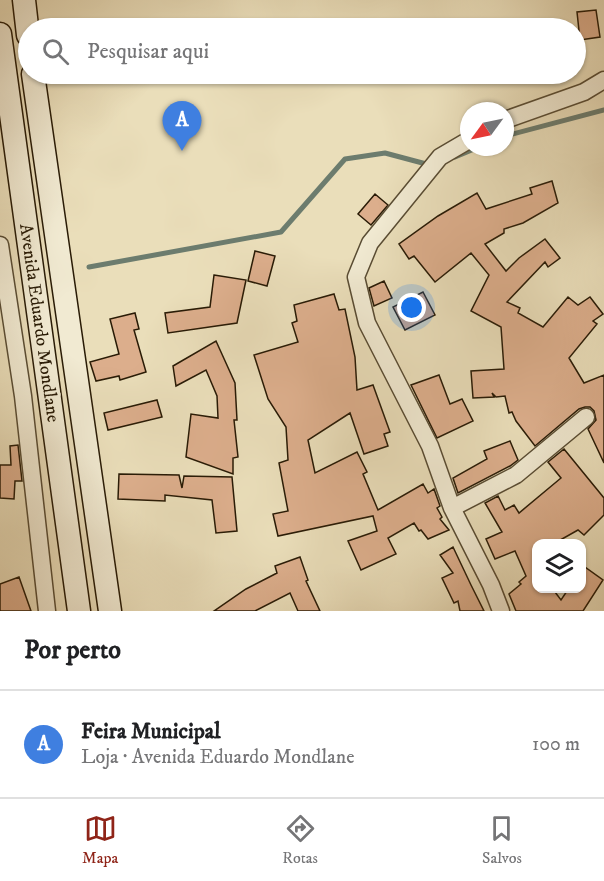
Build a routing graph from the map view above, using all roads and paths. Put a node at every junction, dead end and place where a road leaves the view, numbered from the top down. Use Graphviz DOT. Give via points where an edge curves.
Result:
graph roads {
  1 [pos="24,0"];
  2 [pos="26,18"];
  3 [pos="0,34"];
  4 [pos="604,80"];
  5 [pos="34,84"];
  6 [pos="514,117"];
  7 [pos="460,145"];
  8 [pos="0,245"];
  9 [pos="586,417"];
  10 [pos="452,508"];
  11 [pos="46,611"];
  12 [pos="79,611"];
  13 [pos="110,611"];
  14 [pos="501,611"];
  1 -- 2 [label="main road"];
  3 -- 12 [label="main road, Avenida Eduardo Mondlane"];
  4 -- 6 [label="street" via="584,92"];
  5 -- 13 [label="main road, Avenida Eduardo Mondlane"];
  7 -- 10 [label="street" via="440,157 370,243 356,277 367,323 430,446"];
  8 -- 11 [label="street" via="23,396"];
  9 -- 10 [label="street" via="516,475"];
  10 -- 14 [label="street"];
}
